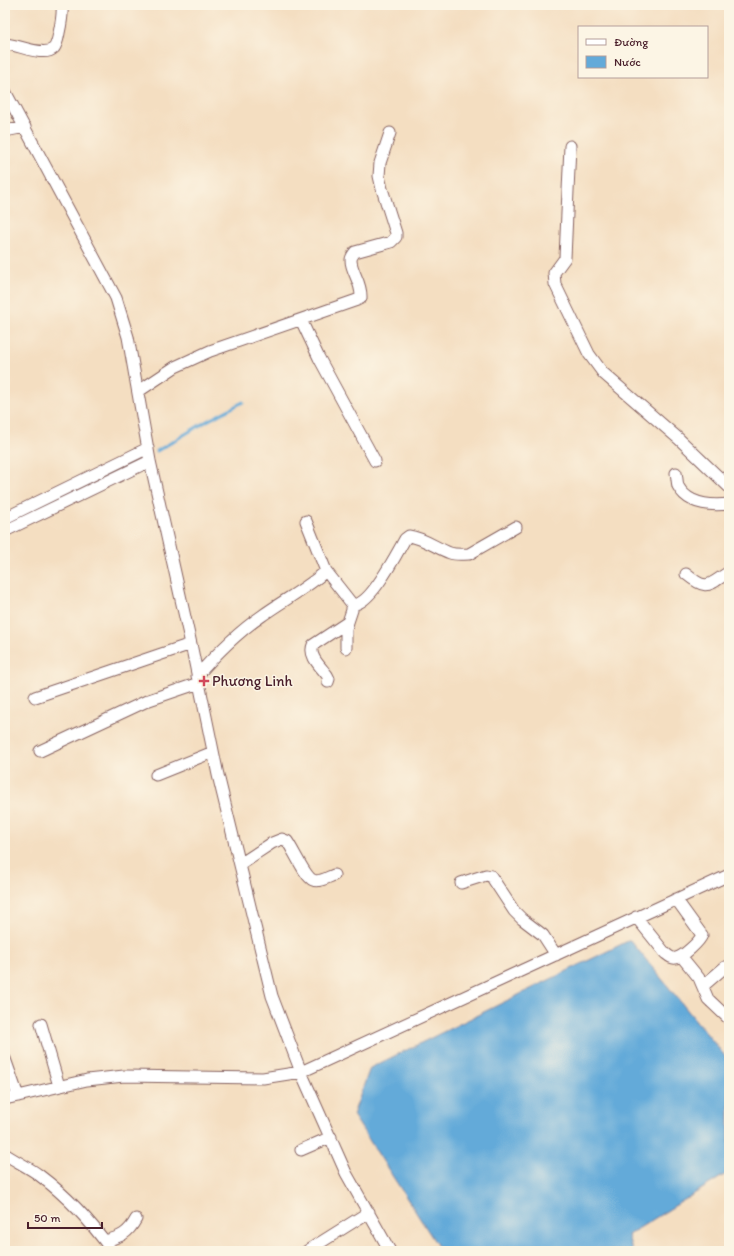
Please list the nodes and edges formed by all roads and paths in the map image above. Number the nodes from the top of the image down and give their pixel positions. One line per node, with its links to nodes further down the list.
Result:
1 (62, 5): 2 (street)
2 (5, 44)
3 (5, 91): 4 (street)
4 (25, 127): 5 (street); 9 (street)
5 (5, 131)
6 (390, 133): 8 (street)
7 (570, 146): 14 (street)
8 (301, 320): 9 (street); 12 (street)
9 (139, 391): 10 (street)
10 (148, 448): 11 (street); 16 (street)
11 (150, 461): 19 (street); 25 (street)
12 (375, 461)
13 (676, 473): 15 (street)
14 (729, 487)
15 (729, 504)
16 (5, 518)
17 (306, 521): 20 (street)
18 (516, 527): 23 (street)
19 (5, 531)
20 (326, 571): 23 (street); 27 (street)
21 (729, 572): 22 (street)
22 (686, 574)
23 (352, 604): 24 (street)
24 (348, 622): 26 (street); 28 (street)
25 (191, 644): 27 (street); 29 (street)
26 (346, 648)
27 (198, 680): 30 (street); 31 (street)
28 (328, 682)
29 (35, 697)
30 (40, 750)
31 (213, 752): 32 (street); 33 (street)
32 (156, 775)
33 (240, 864): 35 (street); 46 (street)
34 (729, 874): 37 (street)
35 (334, 875)
36 (461, 883): 39 (street)
37 (676, 899): 38 (street); 40 (street)
38 (636, 917): 39 (street); 40 (street)
39 (556, 955): 46 (street)
40 (681, 956): 42 (street)
41 (724, 967): 42 (street)
42 (703, 986): 43 (street)
43 (729, 1020)
44 (41, 1024): 47 (street)
45 (5, 1059): 48 (street)
46 (301, 1072): 47 (street); 50 (street)
47 (59, 1086): 48 (street)
48 (18, 1096): 49 (street)
49 (5, 1099)
50 (331, 1137): 51 (street); 53 (street)
51 (301, 1150)
52 (5, 1154): 55 (street)
53 (369, 1212): 57 (street); 58 (street)
54 (136, 1219): 55 (street)
55 (105, 1241): 56 (street)
56 (112, 1251)
57 (307, 1251)
58 (390, 1251)

